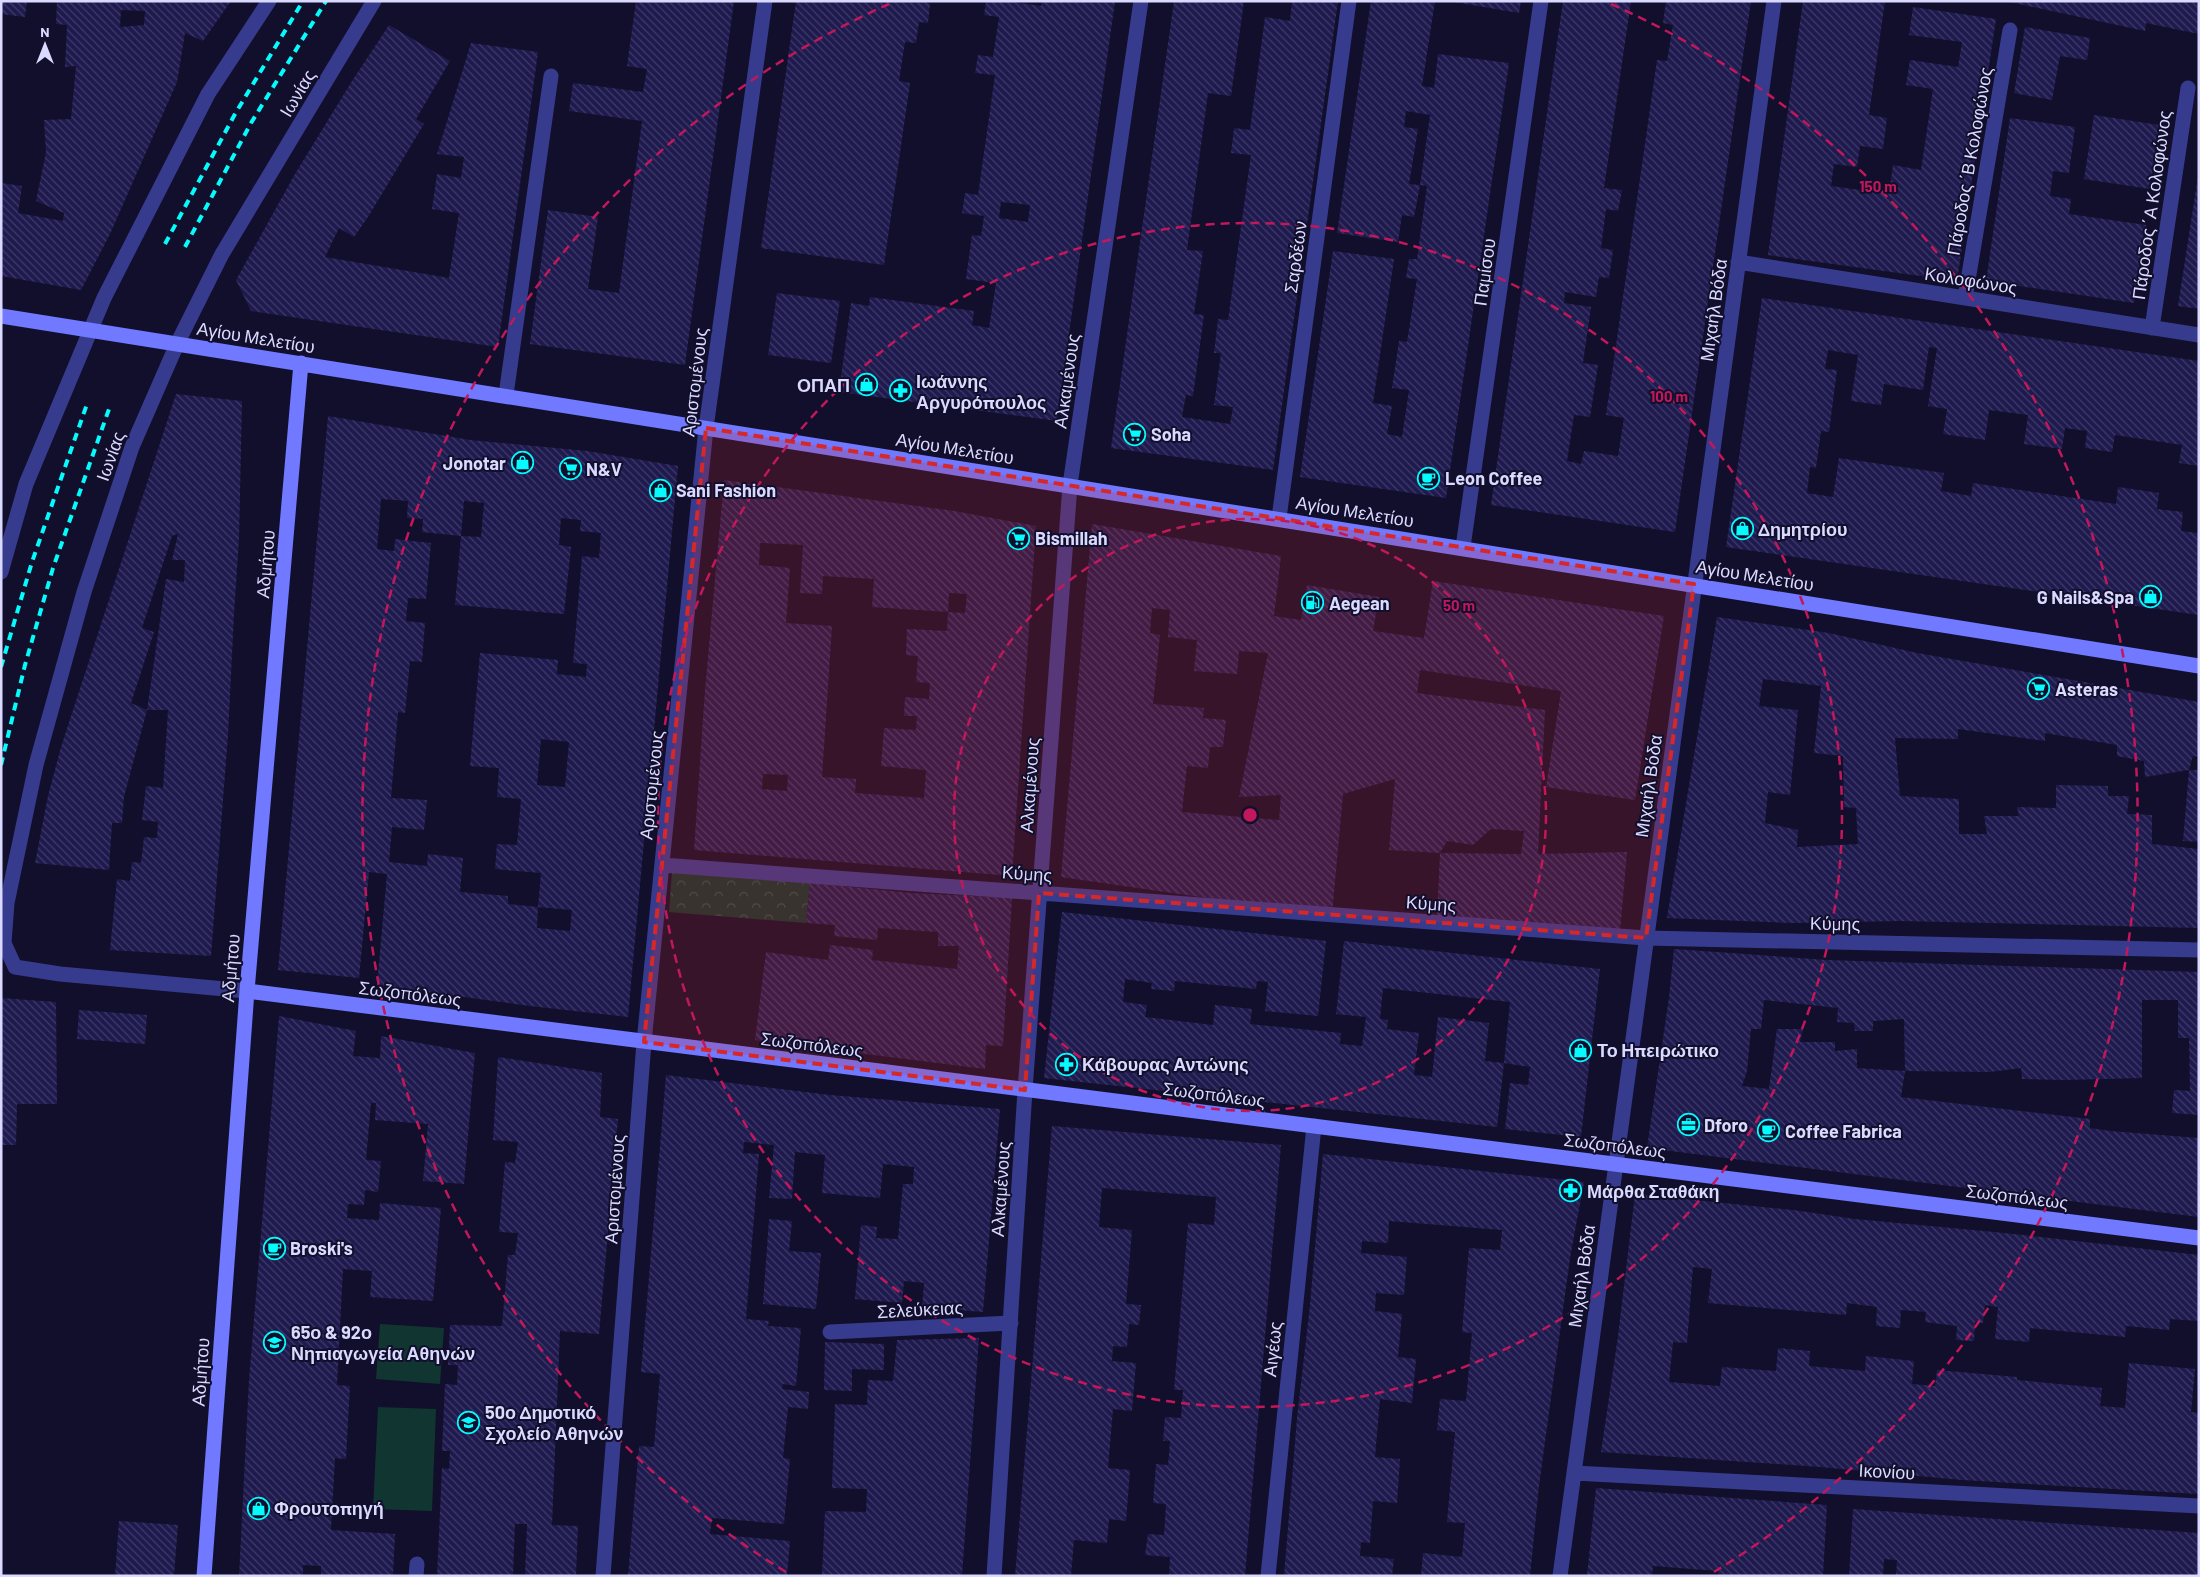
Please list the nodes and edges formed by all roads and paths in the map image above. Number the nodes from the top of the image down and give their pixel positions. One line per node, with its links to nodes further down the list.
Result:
1 (269, 1): 15 (street)
2 (374, 1): 17 (street, Ιωνίας)
3 (765, 1): 20 (street, Αριστομένους)
4 (1142, 1): 21 (street, Αλκαμένους)
5 (1349, 1): 22 (street, Σαρδέων)
6 (1541, 1): 23 (street, Παμίσου)
7 (1774, 1): 11 (street, Μιχαήλ Βόδα)
8 (2010, 30): 12 (street, Πάροδος ΄Β Κολοφώνος)
9 (551, 76): 19 (street)
10 (2188, 88): 14 (street, Πάροδος ΄Α Κολοφώνος)
11 (1738, 262): 12 (street, Κολοφώνος); 25 (street, Μιχαήλ Βόδα)
12 (1965, 298): 14 (street, Κολοφώνος)
13 (1, 316): 15 (street, Αγίου Μελετίου)
14 (2152, 328): 16 (street, Κολοφώνος)
15 (89, 330): 17 (street, Αγίου Μελετίου); 24 (street)
16 (2199, 335)
17 (177, 344): 18 (street, Αγίου Μελετίου); 31 (street, Ιωνίας)
18 (301, 363): 19 (street, Αγίου Μελετίου); 32 (street, Αδμήτου)
19 (506, 396): 20 (street, Αγίου Μελετίου)
20 (706, 428): 21 (street, Αγίου Μελετίου); 27 (street, Αριστομένους)
21 (1070, 485): 22 (street, Αγίου Μελετίου); 28 (street, Αλκαμένους)
22 (1279, 518): 23 (street, Αγίου Μελετίου)
23 (1463, 547): 25 (street, Αγίου Μελετίου)
24 (1, 572)
25 (1694, 584): 26 (street, Αγίου Μελετίου); 29 (street, Μιχαήλ Βόδα)
26 (2199, 666)
27 (662, 865): 28 (street, Κύμης); 33 (street, Αριστομένους)
28 (1039, 892): 29 (street, Κύμης); 34 (street, Αλκαμένους)
29 (1646, 938): 30 (street, Κύμης); 36 (street, Μιχαήλ Βόδα)
30 (2199, 950)
31 (15, 967): 32 (street, Σωζοπόλεως)
32 (246, 991): 33 (street, Σωζοπόλεως); 42 (street, Αδμήτου)
33 (644, 1042): 34 (street, Σωζοπόλεως); 43 (street, Αριστομένους)
34 (1025, 1090): 35 (street, Σωζοπόλεως); 38 (street, Αλκαμένους)
35 (1314, 1126): 36 (street, Σωζοπόλεως); 45 (street, Αιγέως)
36 (1615, 1164): 37 (street, Σωζοπόλεως); 40 (street, Μιχαήλ Βόδα)
37 (2199, 1238)
38 (1011, 1323): 39 (street, Σελεύκειας); 44 (street, Αλκαμένους)
39 (830, 1332)
40 (1574, 1473): 41 (street, Ικονίου); 46 (street, Μιχαήλ Βόδα)
41 (2199, 1506)
42 (204, 1576)
43 (603, 1576)
44 (994, 1576)
45 (1268, 1576)
46 (1560, 1576)

